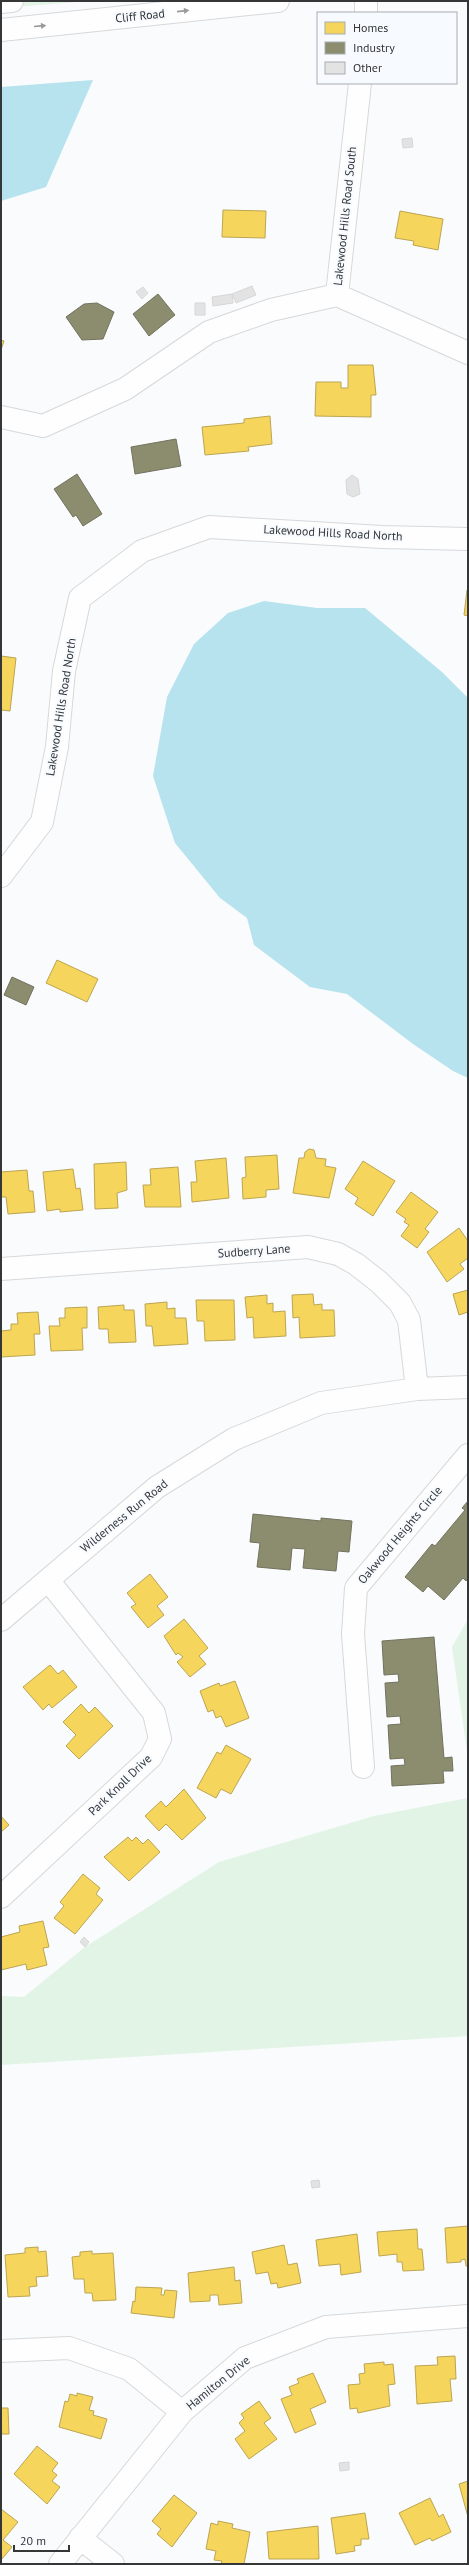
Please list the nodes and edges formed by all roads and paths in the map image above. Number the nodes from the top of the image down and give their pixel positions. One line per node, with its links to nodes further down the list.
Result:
1 (12, 1): 4 (street)
2 (278, 1): 6 (street, Cliff Road, one-way to 2)
3 (366, 1): 5 (street)
4 (1, 2)
5 (366, 12)
6 (1, 30)
7 (360, 84): 8 (street, Lakewood Hills Road South)
8 (337, 295): 9 (street); 10 (street, Lakewood Hills Road South)
9 (468, 353)
10 (1, 417)
11 (468, 539): 12 (street, Lakewood Hills Road North)
12 (2, 875)
13 (1, 1269): 15 (street, Sudberry Lane)
14 (468, 1387): 15 (street, Wilderness Run Road)
15 (417, 1389): 17 (street, Wilderness Run Road)
16 (468, 1455): 19 (street, Oakwood Heights Circle)
17 (48, 1580): 18 (street, Wilderness Run Road); 20 (street, Park Knoll Drive)
18 (1, 1620)
19 (363, 1767)
20 (1, 1897)
21 (468, 2316): 23 (street, Hamilton Drive)
22 (1, 2351): 23 (street)
23 (182, 2412): 24 (street, Hamilton Drive)
24 (80, 2538): 25 (street, Hamilton Drive); 26 (street)
25 (60, 2564)
26 (113, 2564)

